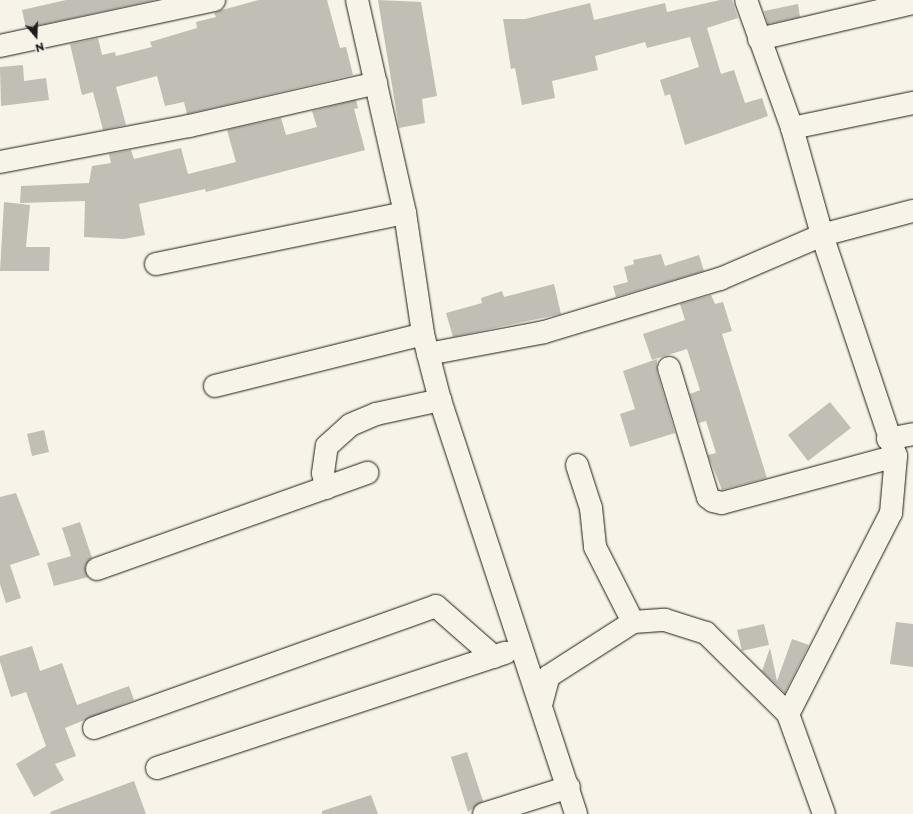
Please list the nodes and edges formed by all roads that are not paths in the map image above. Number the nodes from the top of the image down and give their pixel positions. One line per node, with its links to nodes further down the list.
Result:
1 (214, 0): 6 (street)
2 (357, 0): 7 (street)
3 (746, 0): 5 (street)
4 (913, 3): 5 (street)
5 (759, 39): 9 (street)
6 (0, 46)
7 (376, 83): 10 (street); 12 (street)
8 (913, 103): 9 (street)
9 (792, 128): 13 (street)
10 (0, 162)
11 (913, 211): 13 (street)
12 (405, 213): 14 (street); 15 (street)
13 (822, 235): 15 (street); 20 (street)
14 (156, 264)
15 (426, 344): 17 (street); 18 (street)
16 (669, 368): 20 (street)
17 (214, 386)
18 (440, 400): 23 (street); 26 (street)
19 (913, 434): 20 (street)
20 (892, 448): 29 (street)
21 (577, 466): 25 (street)
22 (367, 473): 23 (street)
23 (326, 488): 24 (street)
24 (97, 569)
25 (633, 622): 28 (street); 29 (street)
26 (522, 648): 27 (street); 28 (street)
27 (494, 657): 30 (street); 31 (street)
28 (541, 705): 32 (street)
29 (788, 714): 35 (street)
30 (94, 728)
31 (157, 768)
32 (569, 787): 33 (street); 34 (street)
33 (484, 814)
34 (576, 814)
35 (824, 814)

